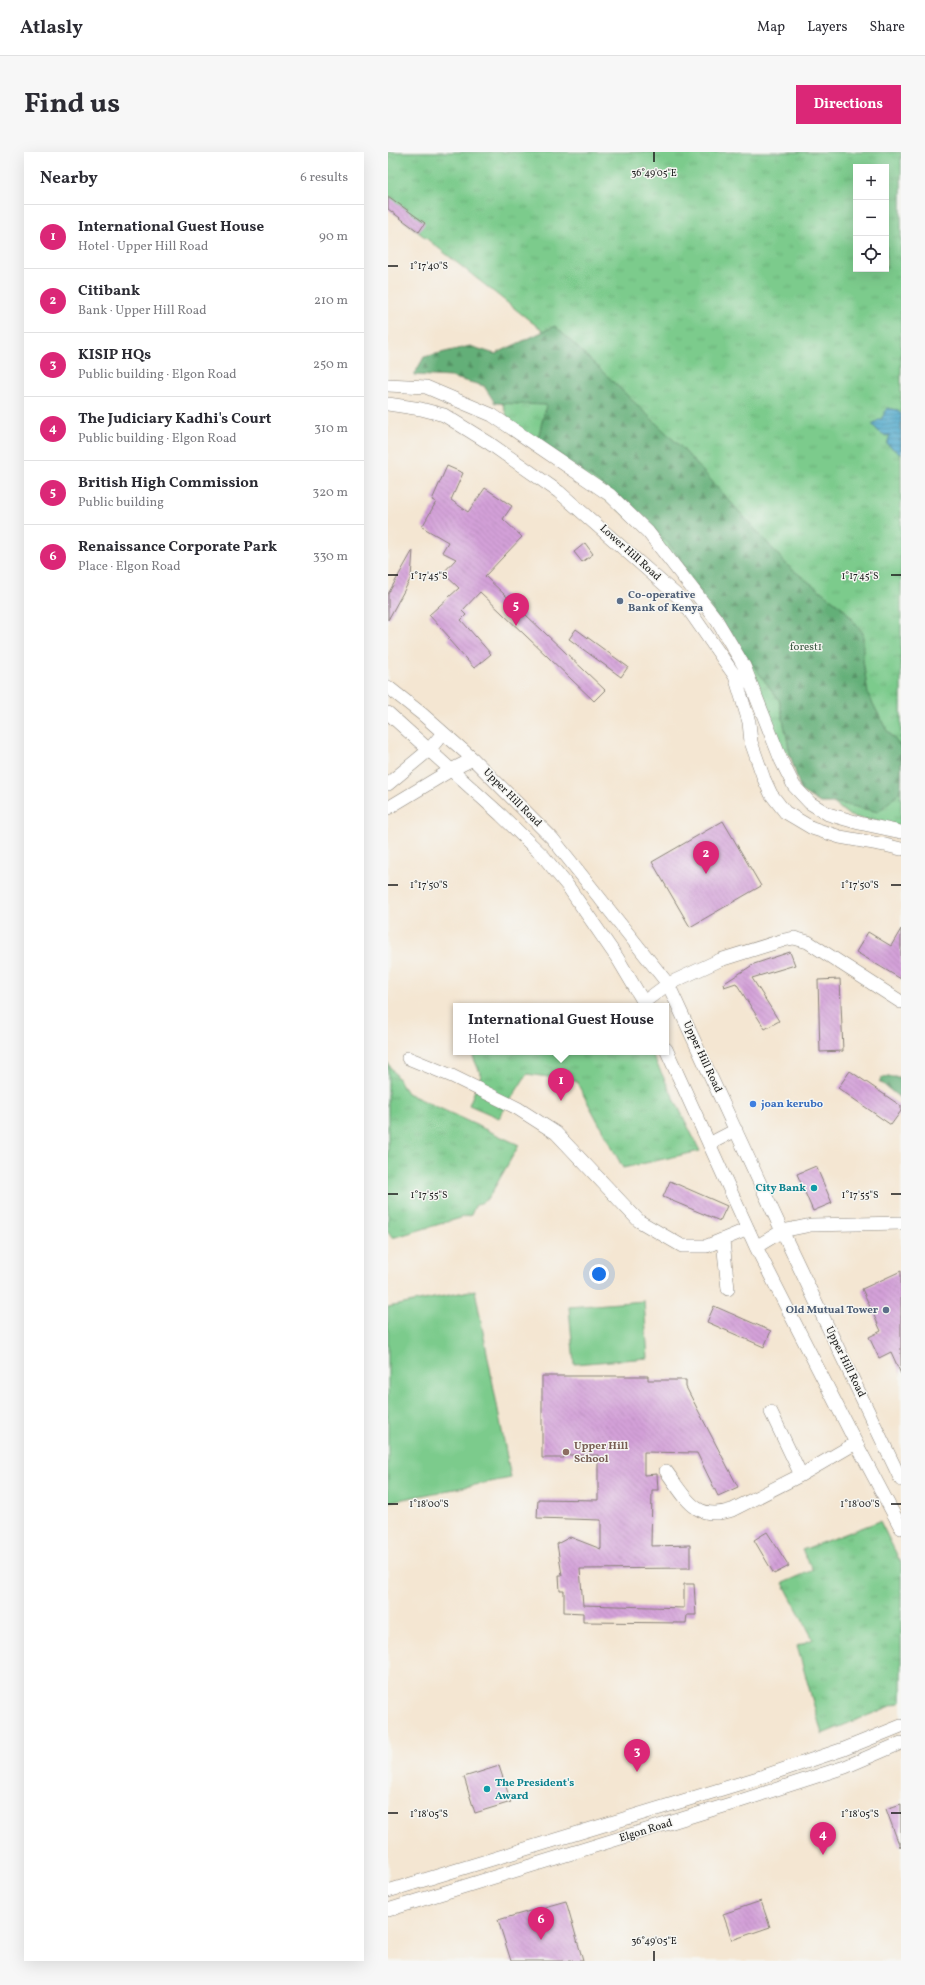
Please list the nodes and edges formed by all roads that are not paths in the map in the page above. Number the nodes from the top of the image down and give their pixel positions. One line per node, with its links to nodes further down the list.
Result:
1 (388, 385): 11 (street, Lower Hill Road)
2 (388, 404): 12 (street, Lower Hill Road)
3 (388, 687): 5 (street, Upper Hill Road)
4 (388, 713): 6 (street, Upper Hill Road)
5 (443, 733): 6 (street); 7 (street, Upper Hill Road)
6 (428, 750): 8 (street, Upper Hill Road); 9 (street)
7 (473, 759): 8 (street); 13 (street, Upper Hill Road)
8 (451, 770): 10 (street); 15 (street, Upper Hill Road)
9 (388, 784)
10 (388, 808)
11 (901, 832)
12 (901, 850)
13 (668, 984): 14 (street); 16 (street); 19 (street, Upper Hill Road)
14 (901, 1002)
15 (644, 1003)
16 (646, 1003)
17 (669, 1055): 20 (street)
18 (408, 1058): 24 (street)
19 (736, 1130): 20 (street); 23 (street, Upper Hill Road)
20 (709, 1144): 22 (street)
21 (901, 1223): 23 (street)
22 (748, 1229): 24 (street); 25 (street)
23 (782, 1231): 25 (street); 31 (street, Upper Hill Road)
24 (722, 1241): 26 (street)
25 (756, 1247): 28 (street)
26 (728, 1289)
27 (771, 1412): 30 (street)
28 (856, 1443): 30 (street); 32 (street)
29 (666, 1471): 30 (street)
30 (801, 1475)
31 (901, 1480)
32 (901, 1528)
33 (901, 1726): 35 (street, Elgon Road)
34 (901, 1744): 36 (street, Elgon Road)
35 (388, 1892)
36 (388, 1910)

